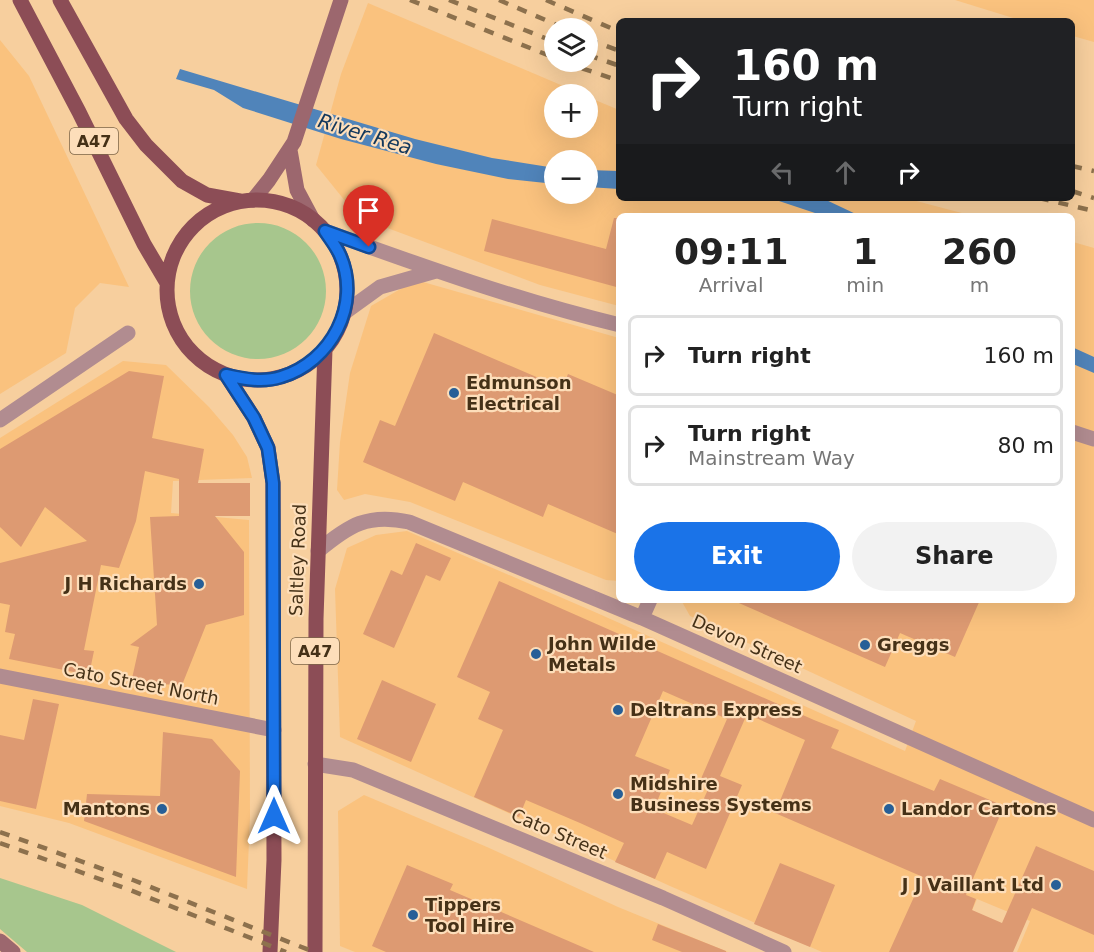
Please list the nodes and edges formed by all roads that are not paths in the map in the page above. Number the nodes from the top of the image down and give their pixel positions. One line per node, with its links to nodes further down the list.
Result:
1 (20, 0): 9 (main road, A47)
2 (60, 0): 5 (main road, A47)
3 (341, 0): 4 (main road)
4 (292, 146): 5 (main road); 6 (main road)
5 (247, 201): 6 (main road); 9 (main road)
6 (313, 220): 7 (main road)
7 (325, 231): 8 (street); 10 (main road)
8 (436, 271): 10 (street); 11 (street)
9 (167, 283): 14 (main road)
10 (344, 313): 13 (main road)
11 (616, 325)
12 (128, 333): 15 (street)
13 (326, 349): 14 (main road); 18 (main road, Saltley Road / A47)
14 (226, 375): 22 (main road, Saltley Road / A47)
15 (0, 420)
16 (1075, 433): 17 (street)
17 (1094, 439)
18 (318, 551): 20 (street, Devon Street); 23 (main road, Saltley Road / A47)
19 (649, 603): 20 (street)
20 (642, 618): 24 (street, Devon Street)
21 (0, 676): 22 (street, Cato Street North)
22 (274, 730): 27 (main road, Saltley Road / A47)
23 (315, 764): 28 (main road, Saltley Road / A47); 29 (street, Cato Street)
24 (1094, 820)
25 (0, 941): 26 (main road)
26 (13, 952)
27 (270, 952)
28 (315, 952)
29 (784, 952)

